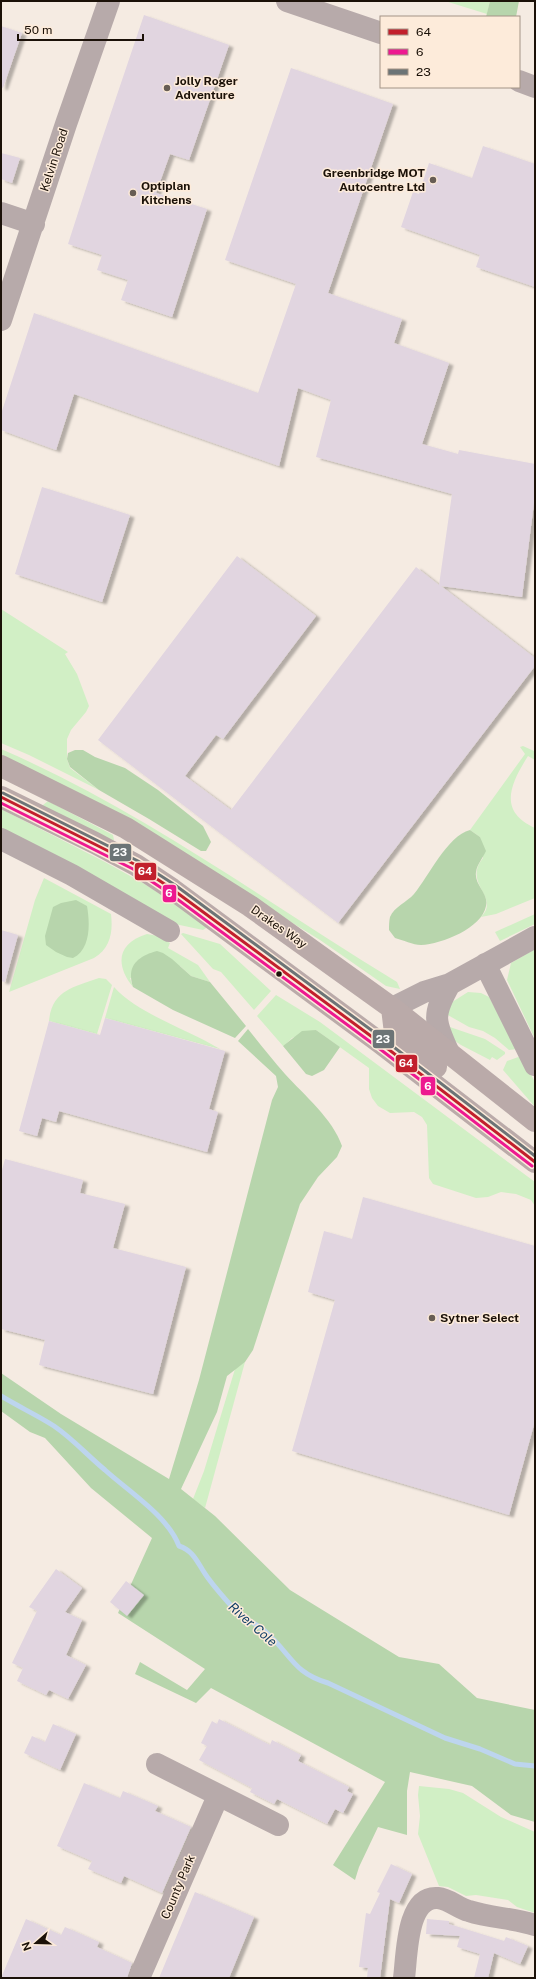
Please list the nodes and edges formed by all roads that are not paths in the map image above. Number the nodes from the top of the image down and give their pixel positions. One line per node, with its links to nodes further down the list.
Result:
1 (109, 1): 7 (street, Kelvin Road)
2 (287, 1): 3 (street)
3 (380, 33)
4 (520, 81): 5 (street)
5 (535, 87)
6 (1, 213): 7 (street)
7 (34, 224): 8 (street, Kelvin Road)
8 (1, 320)
9 (1, 766): 16 (main road, Drakes Way)
10 (1, 797): 20 (main road)
11 (1, 840): 12 (street)
12 (169, 931)
13 (535, 937): 14 (street)
14 (485, 964): 15 (street); 18 (street)
15 (450, 984): 16 (street); 17 (street)
16 (392, 1008): 17 (main road, Drakes Way); 20 (main road)
17 (449, 1053): 19 (main road, Drakes Way)
18 (535, 1065)
19 (535, 1121)
20 (496, 1131): 21 (main road)
21 (535, 1162)
22 (157, 1764): 23 (street)
23 (218, 1796): 24 (street); 26 (street, County Park)
24 (278, 1825)
25 (535, 1925): 27 (street)
26 (139, 1978)
27 (404, 1978)

